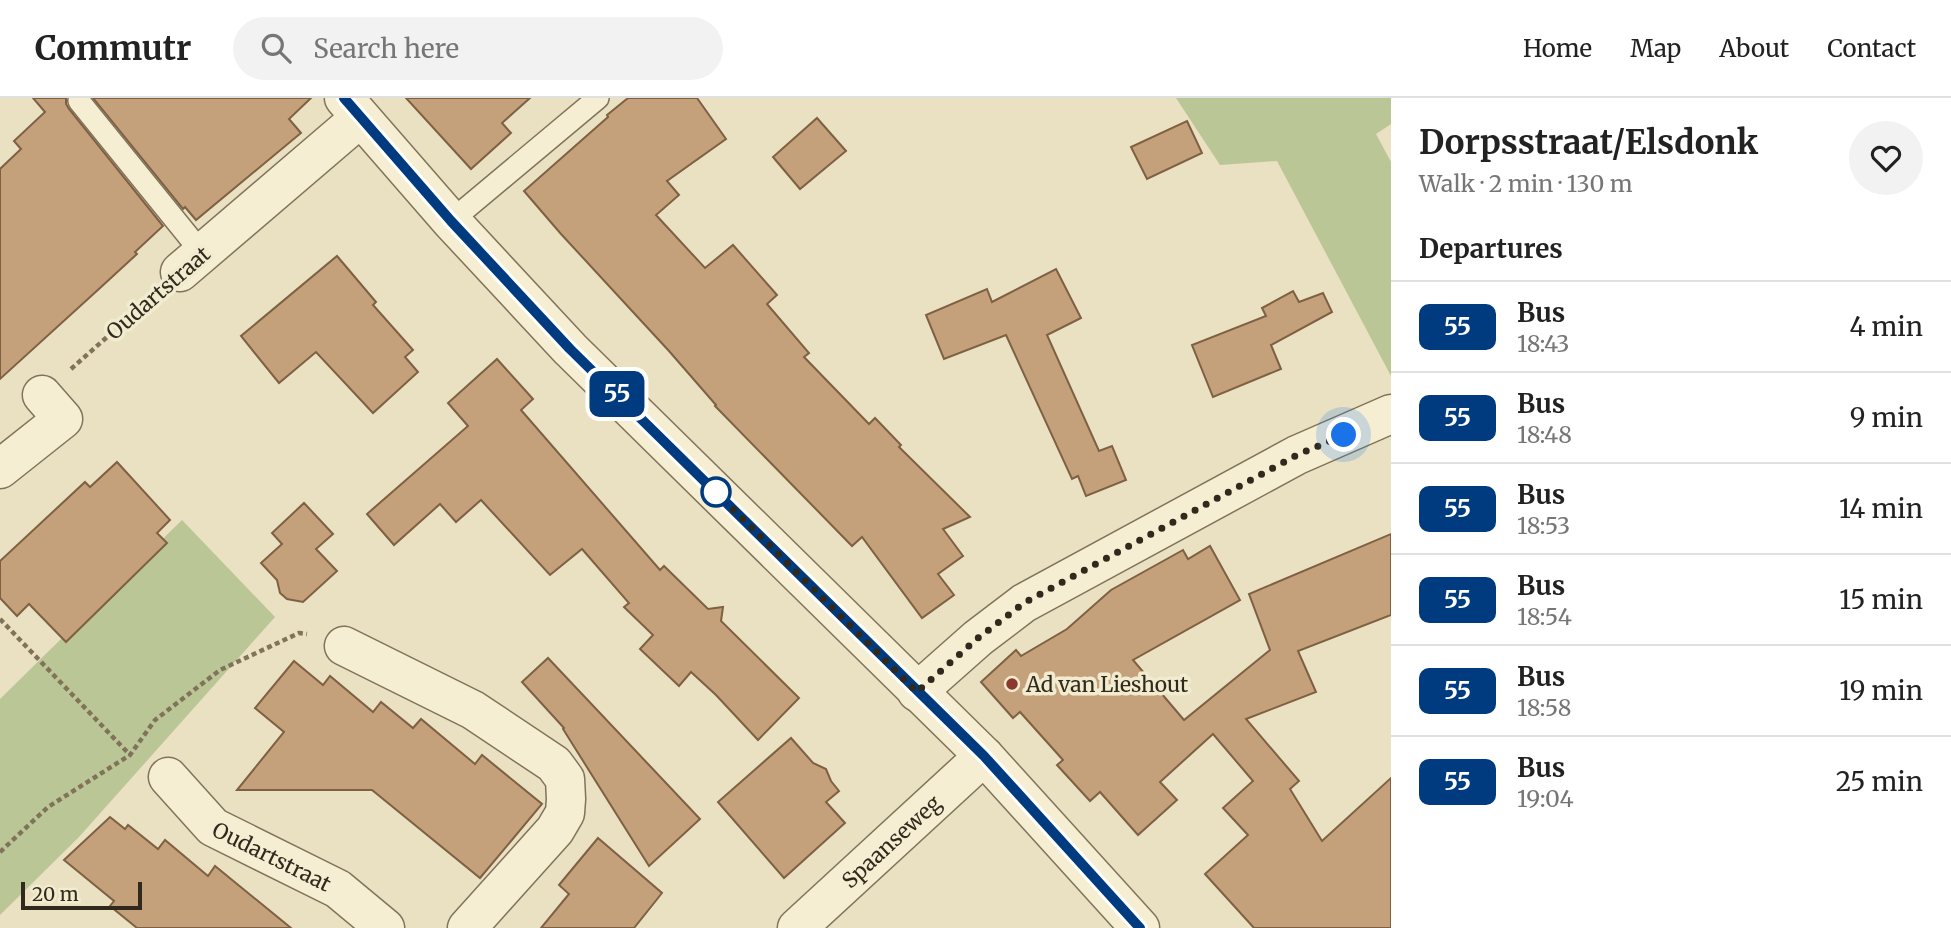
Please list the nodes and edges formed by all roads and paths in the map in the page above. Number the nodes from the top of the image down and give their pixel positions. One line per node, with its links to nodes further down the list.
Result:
1 (598, 98): 4 (lane)
2 (79, 101): 5 (lane)
3 (352, 108): 4 (street); 5 (street, Oudartstraat)
4 (451, 221): 11 (street)
5 (191, 262): 6 (path, Oudartstraat)
6 (42, 395): 8 (street)
7 (1391, 414): 11 (street)
8 (0, 469)
9 (0, 619): 12 (path)
10 (344, 646): 12 (path); 17 (street)
11 (917, 692): 13 (street)
12 (130, 754): 14 (path); 15 (path)
13 (984, 756): 18 (street, Spaanseweg); 19 (street)
14 (167, 777): 16 (street, Oudartstraat)
15 (0, 852)
16 (386, 928)
17 (467, 928)
18 (797, 928)
19 (1140, 928)

